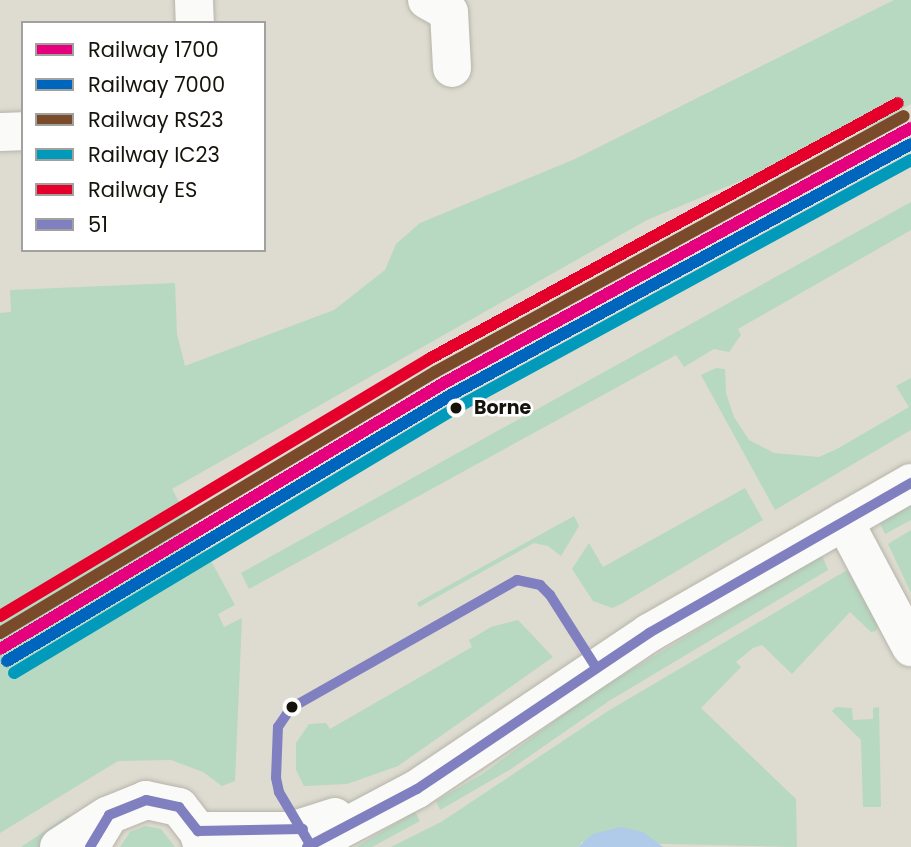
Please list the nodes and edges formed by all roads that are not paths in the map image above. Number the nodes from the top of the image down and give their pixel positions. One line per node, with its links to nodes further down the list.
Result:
1 (194, 0): 3 (street)
2 (427, 0): 4 (street)
3 (195, 21)
4 (452, 68)
5 (21, 131): 6 (street)
6 (0, 132)
7 (911, 482): 8 (street)
8 (844, 521): 9 (street); 10 (street)
9 (911, 647)
10 (417, 789): 12 (street); 14 (street)
11 (99, 831): 12 (street); 13 (street)
12 (200, 839)
13 (59, 847)
14 (307, 847)

